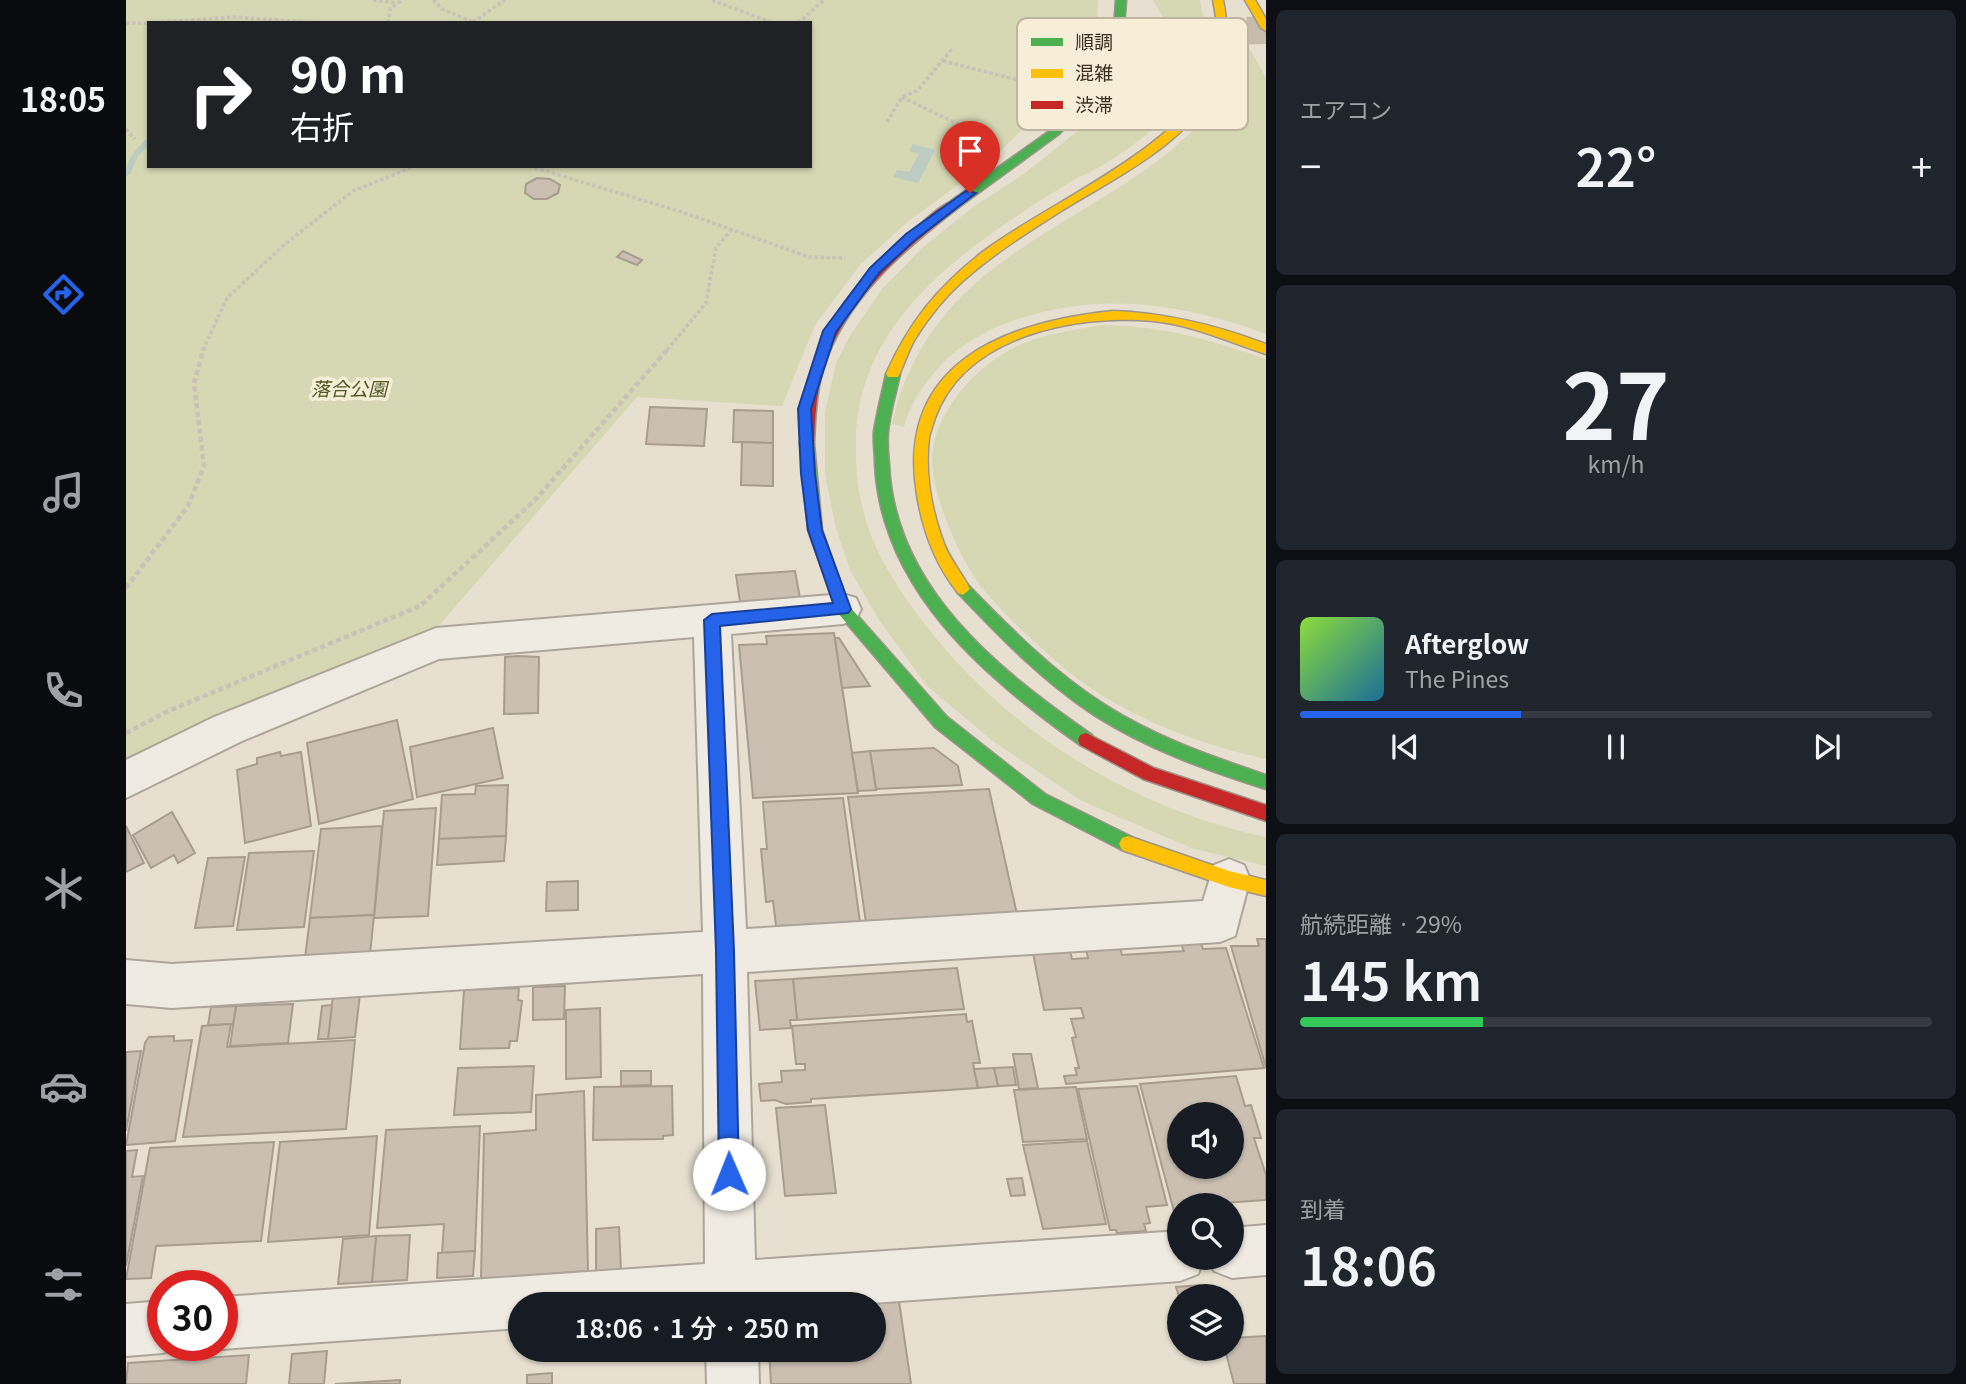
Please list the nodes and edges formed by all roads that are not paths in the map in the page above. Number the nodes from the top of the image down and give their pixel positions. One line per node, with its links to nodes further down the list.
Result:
1 (1121, 0): 4 (main road)
2 (1218, 0): 5 (main road)
3 (1250, 0): 6 (main road)
4 (1120, 18)
5 (1223, 18)
6 (1266, 28)
7 (1054, 130): 10 (main road)
8 (1172, 130): 14 (main road)
9 (1266, 349): 13 (main road)
10 (843, 609): 11 (street); 15 (main road)
11 (712, 620): 12 (street); 16 (street)
12 (126, 780)
13 (1266, 782)
14 (1266, 813)
15 (1247, 883): 16 (street)
16 (725, 951): 17 (street); 21 (street)
17 (126, 982)
18 (1266, 1250): 19 (street)
19 (1244, 1252)
20 (1167, 1257): 22 (street)
21 (731, 1292)
22 (766, 1292)
23 (508, 1307): 24 (street)
24 (238, 1322)
25 (147, 1328): 26 (street)
26 (126, 1330)
27 (732, 1362): 28 (street)
28 (733, 1384)

